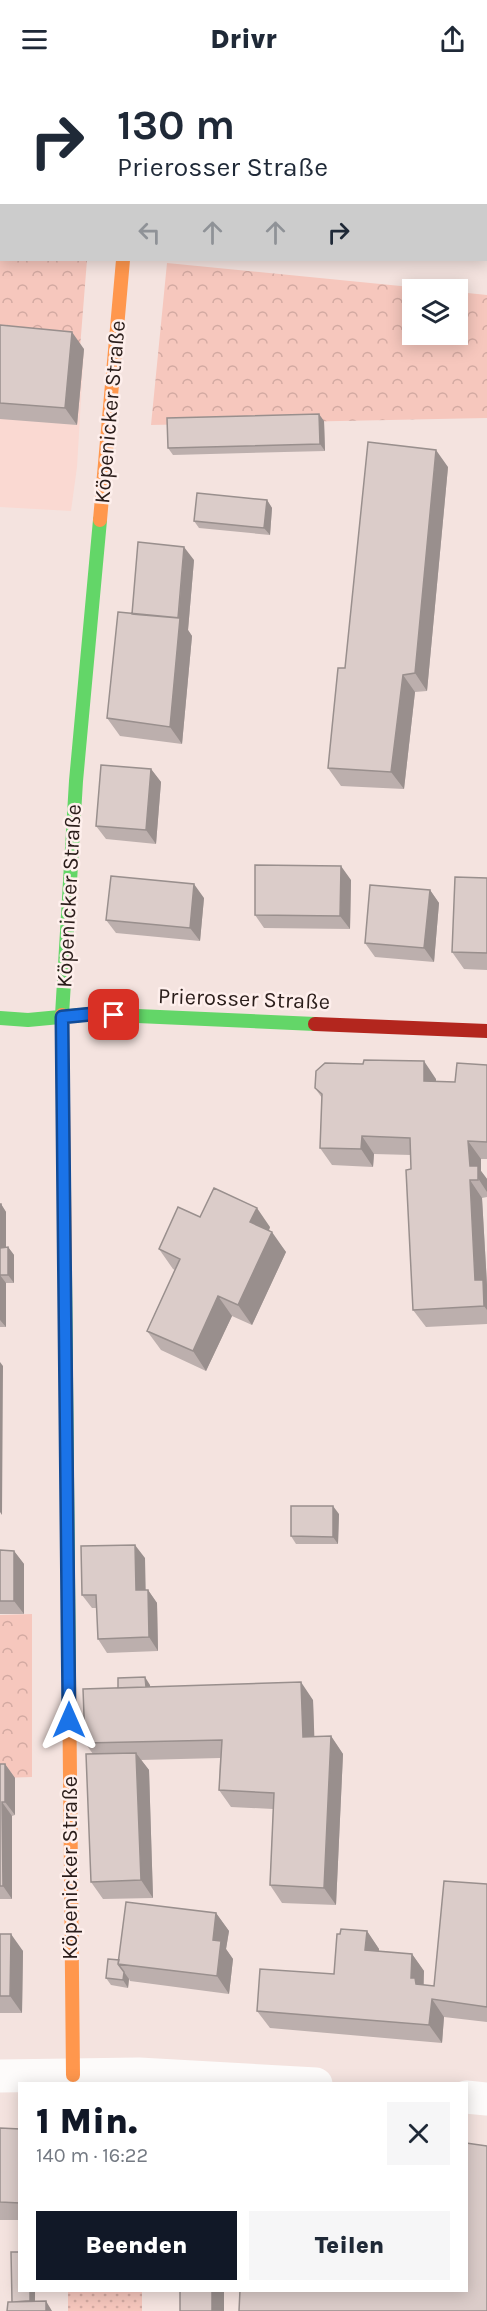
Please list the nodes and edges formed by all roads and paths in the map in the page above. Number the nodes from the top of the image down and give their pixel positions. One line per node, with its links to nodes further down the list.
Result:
1 (123, 261): 2 (street, Köpenicker Straße)
2 (62, 1017): 3 (street, Prierosser Straße); 4 (street, Prierosser Straße); 5 (street, Köpenicker Straße)
3 (0, 1018)
4 (487, 1031)
5 (73, 2075): 6 (street); 7 (street)
6 (0, 2076)
7 (281, 2082)
8 (468, 2097): 9 (street)
9 (487, 2099)

